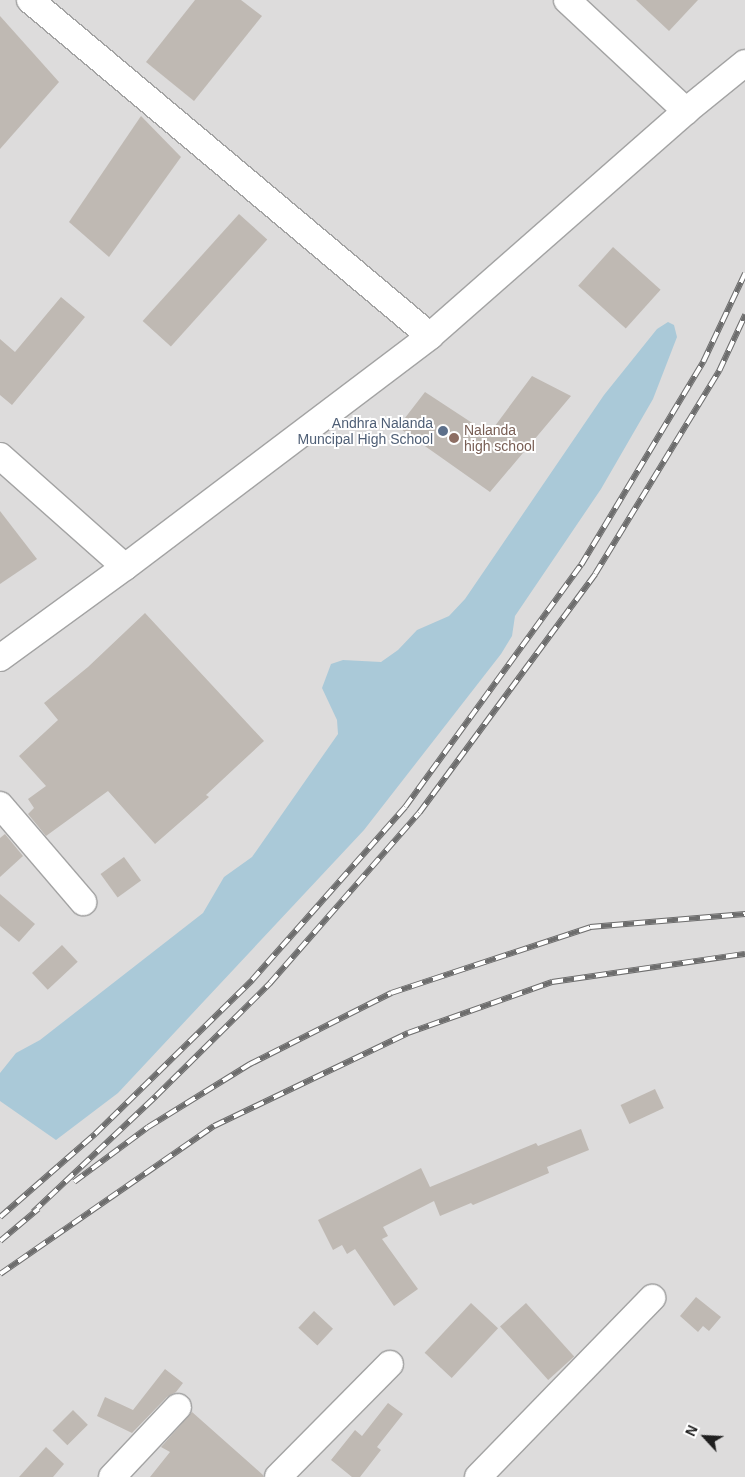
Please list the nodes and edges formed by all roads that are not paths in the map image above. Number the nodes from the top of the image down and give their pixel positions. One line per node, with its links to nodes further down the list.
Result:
1 (30, 0): 5 (street)
2 (567, 0): 4 (street)
3 (745, 63): 4 (street)
4 (686, 111): 5 (street)
5 (430, 336): 7 (street)
6 (0, 456): 7 (street)
7 (126, 567): 8 (street)
8 (0, 658)
9 (0, 805): 10 (street)
10 (83, 902)
11 (652, 1298): 16 (street)
12 (390, 1364): 15 (street)
13 (178, 1407): 14 (street)
14 (112, 1477)
15 (278, 1477)
16 (478, 1477)

